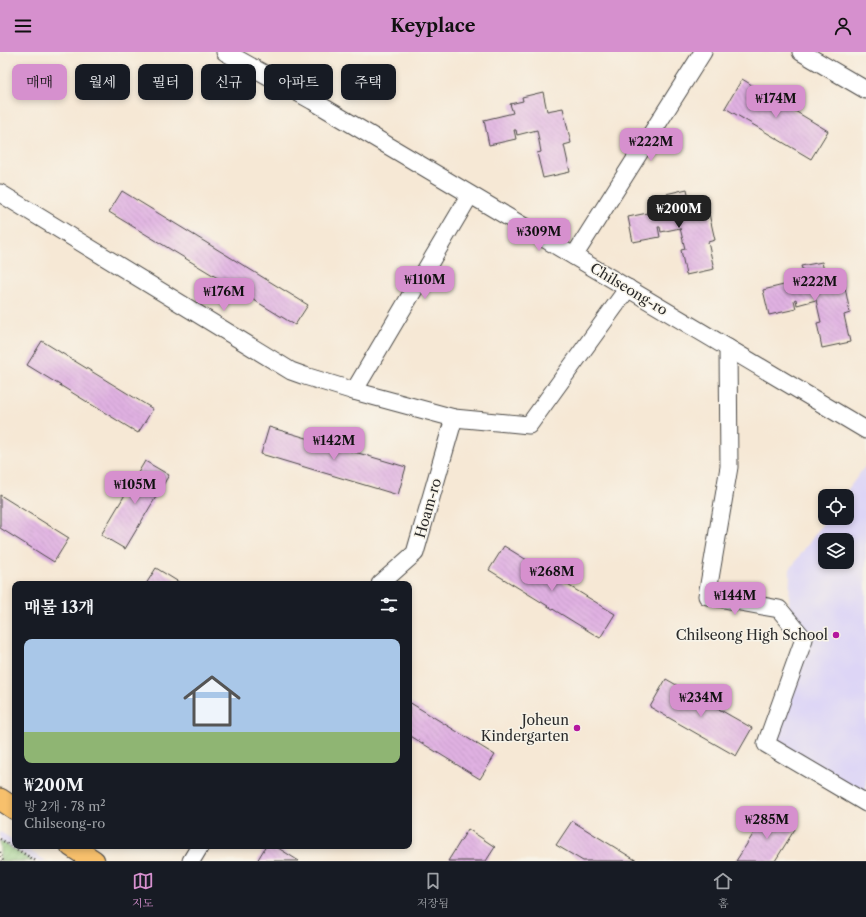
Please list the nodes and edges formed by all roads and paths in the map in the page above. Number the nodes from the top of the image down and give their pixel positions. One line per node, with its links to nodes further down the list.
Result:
1 (224, 52): 6 (street, Chilseong-ro)
2 (703, 52): 7 (street)
3 (801, 52): 4 (street)
4 (866, 90)
5 (0, 193): 10 (street)
6 (470, 195): 7 (street, Chilseong-ro); 10 (street)
7 (574, 256): 8 (street, Chilseong-ro)
8 (628, 288): 9 (street, Chilseong-ro); 11 (street)
9 (728, 348): 12 (street, Chilseong-ro); 15 (street)
10 (354, 392): 11 (street)
11 (454, 418): 13 (street, Hoam-ro)
12 (866, 430)
13 (383, 581)
14 (0, 799): 16 (main road)
15 (866, 804)
16 (12, 807)
17 (0, 838): 18 (path)
18 (12, 846)
19 (17, 849): 24 (path)
20 (76, 849): 25 (main road)
21 (198, 849): 26 (street)
22 (0, 852): 23 (path)
23 (3, 861)
24 (36, 861)
25 (94, 861)
26 (191, 861)

